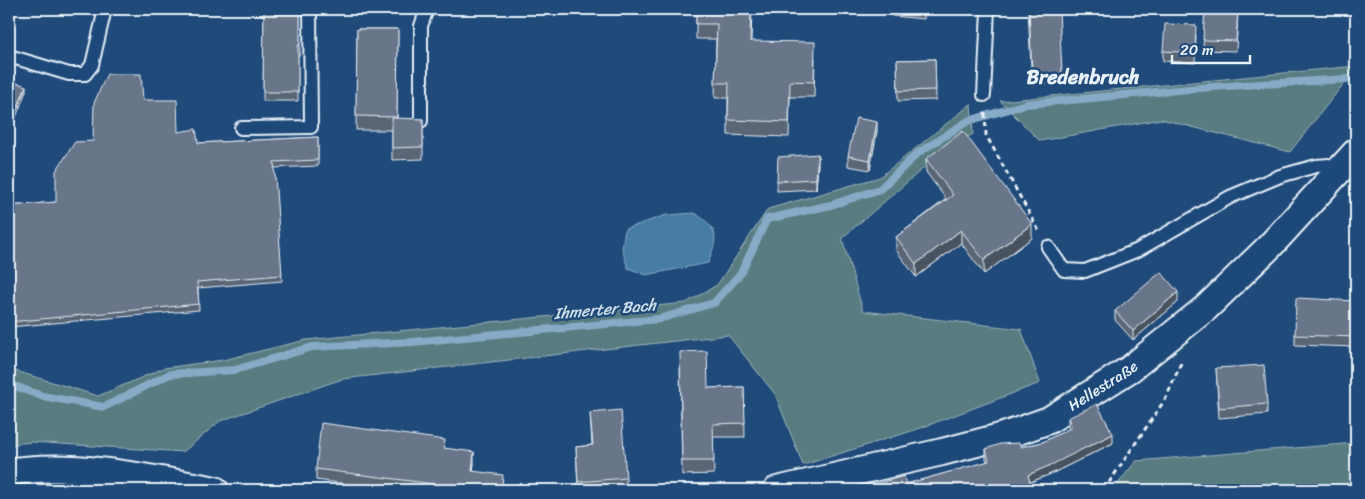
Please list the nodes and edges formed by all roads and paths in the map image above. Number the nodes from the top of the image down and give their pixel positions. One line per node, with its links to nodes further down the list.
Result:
1 (105, 9): 5 (lane)
2 (310, 9): 8 (lane)
3 (427, 9): 7 (lane)
4 (988, 9): 6 (lane)
5 (9, 56)
6 (984, 95)
7 (421, 121)
8 (241, 128)
9 (986, 135): 11 (path)
10 (1349, 160): 11 (lane); 15 (street, Hellestraße)
11 (1048, 246)
12 (1182, 361): 16 (path)
13 (9, 472): 14 (street)
14 (215, 490)
15 (777, 490)
16 (1104, 490)

